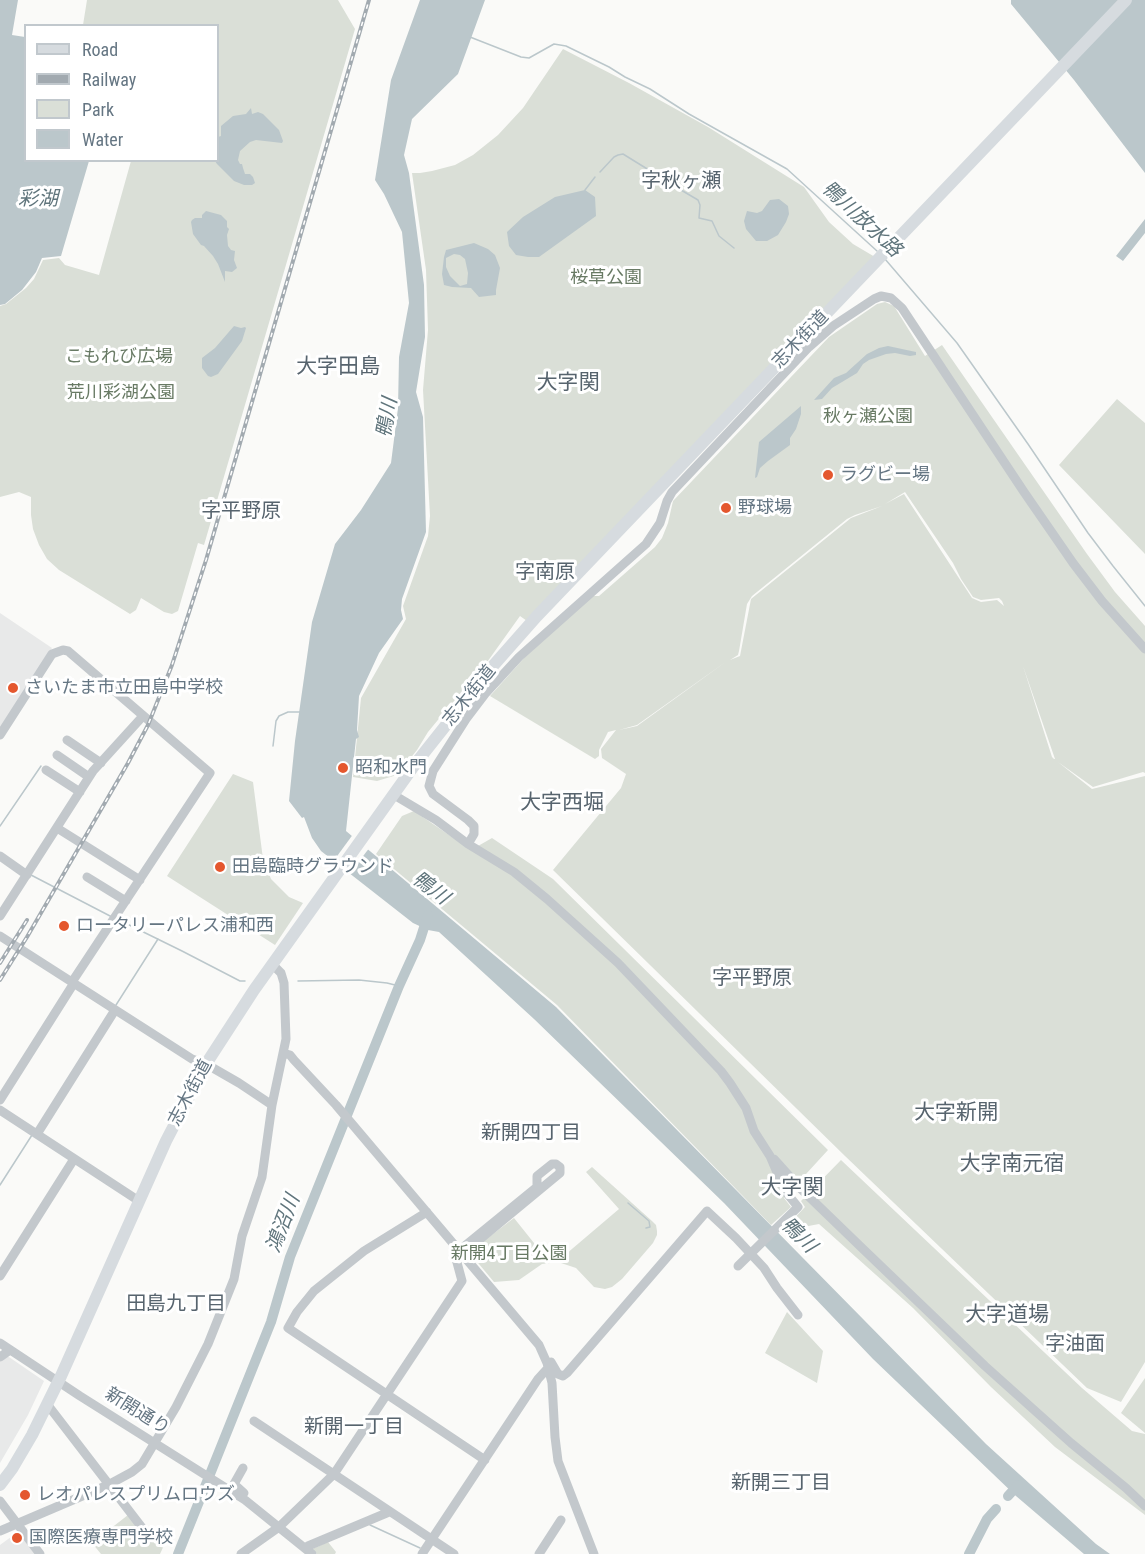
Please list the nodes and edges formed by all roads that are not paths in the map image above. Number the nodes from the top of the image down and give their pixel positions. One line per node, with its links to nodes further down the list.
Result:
1 (1126, 0): 11 (main road, 志木街道)
2 (1145, 649): 13 (street)
3 (143, 716): 4 (street); 7 (street); 17 (street)
4 (0, 735)
5 (67, 740): 7 (street)
6 (57, 755): 9 (street)
7 (101, 763): 9 (street)
8 (46, 770): 10 (street)
9 (89, 777): 10 (street)
10 (80, 792): 12 (street)
11 (394, 795): 13 (street); 21 (main road, 志木街道)
12 (57, 828): 15 (street); 17 (street)
13 (468, 844): 30 (street)
14 (0, 856): 15 (street)
15 (27, 875): 19 (street)
16 (87, 877): 18 (street)
17 (140, 880): 18 (street)
18 (126, 901): 22 (street)
19 (0, 916)
20 (0, 936): 22 (street)
21 (273, 965): 24 (street); 25 (main road, 志木街道)
22 (73, 983): 23 (street); 26 (street)
23 (114, 1009): 25 (street); 29 (street)
24 (283, 1053): 27 (street); 33 (street)
25 (206, 1064): 27 (street); 32 (main road, 志木街道)
26 (0, 1100)
27 (272, 1105): 47 (street)
28 (0, 1110): 29 (street)
29 (35, 1132): 31 (street)
30 (771, 1156): 35 (street); 55 (street)
31 (75, 1158): 32 (street); 37 (street)
32 (139, 1201): 43 (main road, 志木街道)
33 (427, 1212): 34 (street); 44 (street)
34 (461, 1252): 34 (street); 42 (street); 44 (street)
35 (751, 1254): 36 (street); 38 (street); 42 (street)
36 (740, 1265)
37 (0, 1276)
38 (798, 1315)
39 (0, 1343): 40 (street, 新開通り)
40 (10, 1350): 41 (street); 43 (street, 新開通り)
41 (0, 1357)
42 (548, 1365): 48 (street); 69 (street)
43 (58, 1382): 45 (main road, 志木街道); 47 (street, 新開通り)
44 (387, 1394): 48 (street); 50 (street)
45 (47, 1404): 51 (main road, 志木街道); 52 (street)
46 (254, 1421): 50 (street)
47 (154, 1442): 52 (street); 54 (street, 新開通り)
48 (485, 1460): 62 (street)
49 (243, 1468): 54 (street)
50 (334, 1474): 56 (street); 59 (street)
51 (0, 1485)
52 (108, 1485): 58 (street); 61 (street)
53 (0, 1501): 58 (street)
54 (250, 1504): 59 (street)
55 (1145, 1506)
56 (389, 1512): 62 (street); 63 (street)
57 (561, 1520): 68 (street)
58 (17, 1523): 60 (street); 64 (street)
59 (279, 1527): 63 (street); 65 (street)
60 (0, 1531)
61 (150, 1538)
62 (431, 1539): 66 (street); 67 (street)
63 (309, 1551)
64 (40, 1554)
65 (242, 1554)
66 (422, 1554)
67 (454, 1554)
68 (539, 1554)
69 (594, 1554)

